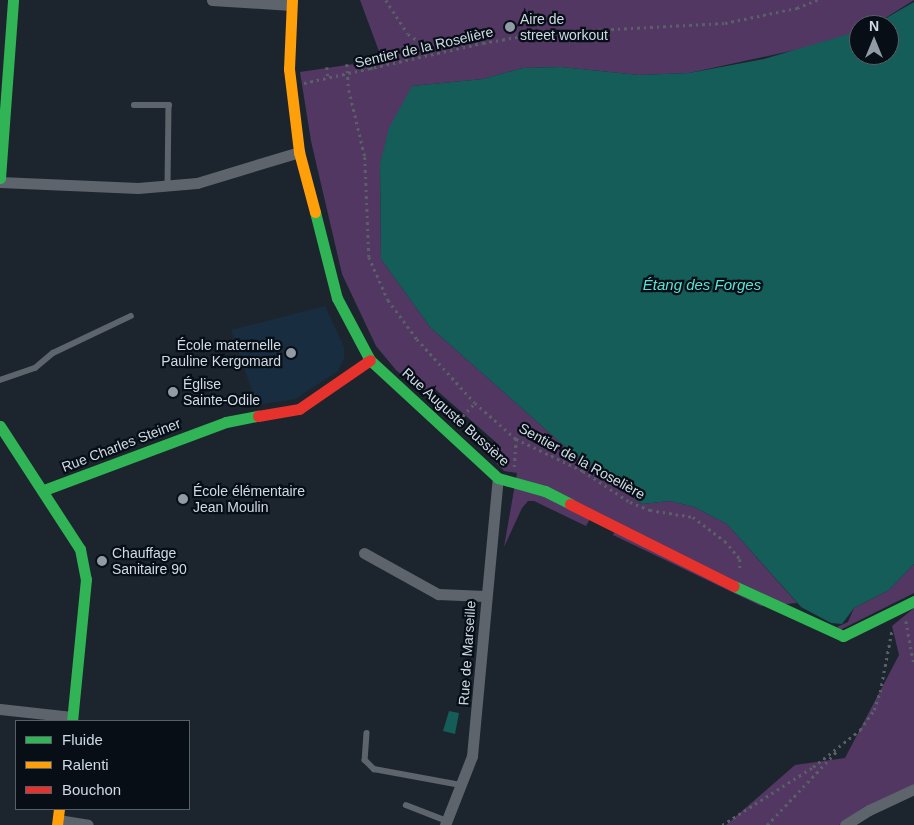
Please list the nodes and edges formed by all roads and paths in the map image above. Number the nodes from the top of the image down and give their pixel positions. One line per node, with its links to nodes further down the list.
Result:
1 (13, 0): 16 (street)
2 (212, 0): 5 (street)
3 (386, 0): 6 (path)
4 (817, 0): 6 (path, Sentier de la Roselière)
5 (291, 2): 13 (street, Rue Auguste Bussière)
6 (437, 53): 10 (path, Sentier de la Roselière)
7 (370, 61): 10 (path)
8 (347, 64): 11 (path)
9 (327, 67): 12 (path)
10 (372, 70): 11 (path, Sentier de la Roselière)
11 (348, 74): 12 (path); 21 (path, Sentier de la Roselière)
12 (328, 78): 13 (path)
13 (290, 86): 15 (street, Rue Auguste Bussière)
14 (134, 105): 17 (lane)
15 (299, 152): 17 (street); 19 (street, Rue Auguste Bussière)
16 (0, 180): 17 (street)
17 (168, 186)
18 (131, 316): 20 (lane)
19 (370, 360): 23 (street, Rue Auguste Bussière); 27 (street, Rue Charles Steiner)
20 (0, 380)
21 (476, 402): 23 (path); 24 (path, Sentier de la Roselière)
22 (0, 426): 27 (street)
23 (449, 431): 25 (street, Rue Auguste Bussière)
24 (516, 439): 26 (path); 29 (path, Sentier de la Roselière)
25 (498, 478): 26 (street, Rue Auguste Bussière); 30 (street, Rue de Marseille)
26 (512, 480): 32 (street, Rue Auguste Bussière)
27 (44, 490): 35 (street)
28 (364, 553): 30 (street)
29 (748, 577)
30 (485, 596): 38 (street, Rue de Marseille)
31 (914, 601): 32 (street, Rue Auguste Bussière)
32 (895, 610): 33 (path); 37 (path)
33 (914, 664)
34 (0, 709): 35 (street)
35 (72, 719)
36 (367, 732): 38 (lane)
37 (854, 735): 44 (path); 45 (path)
38 (461, 785): 42 (street, Rue de Marseille)
39 (914, 789): 46 (street)
40 (406, 805): 42 (lane)
41 (58, 818): 43 (street)
42 (446, 823)
43 (88, 825)
44 (722, 825)
45 (767, 825)
46 (845, 825)

